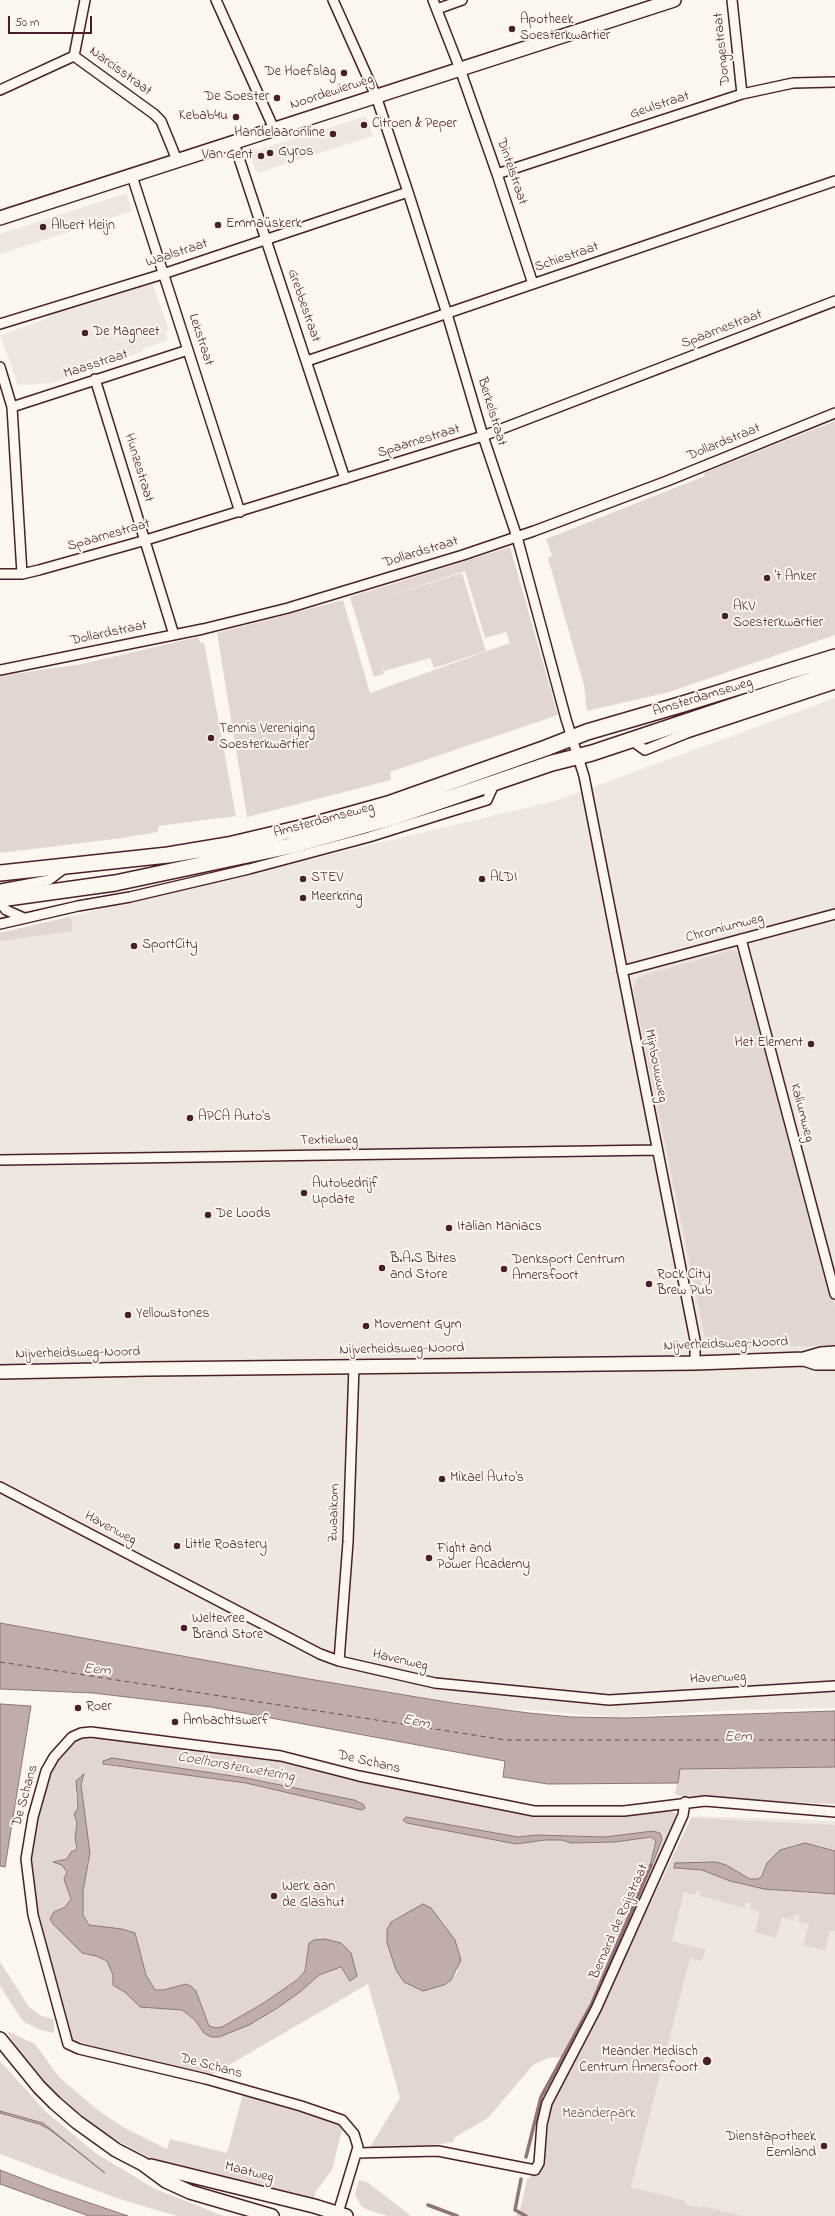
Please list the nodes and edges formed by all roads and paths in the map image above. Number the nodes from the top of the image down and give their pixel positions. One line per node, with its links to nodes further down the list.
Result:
1 (85, 0): 9 (street, Narcisstraat)
2 (216, 0): 15 (street)
3 (333, 0): 14 (street, Berkelstraat)
4 (433, 0): 8 (street, Dintelstraat)
5 (462, 0): 8 (street)
6 (674, 0): 10 (street, Noordewierweg)
7 (732, 0): 13 (street, Dongestraat)
8 (437, 10): 10 (street, Dintelstraat)
9 (74, 56): 12 (street); 17 (street, Narcisstraat)
10 (460, 69): 14 (street, Noordewierweg); 18 (street, Dintelstraat)
11 (835, 82): 13 (street, Geulstraat)
12 (0, 90)
13 (742, 94): 18 (street, Geulstraat)
14 (376, 96): 15 (street, Noordewierweg); 21 (street, Berkelstraat)
15 (274, 129): 16 (street, Noordewierweg)
16 (234, 143): 17 (street, Noordewierweg); 23 (street, Grebbestraat)
17 (177, 160): 19 (street, Noordewierweg)
18 (497, 174): 25 (street, Dintelstraat)
19 (132, 176): 22 (street, Noordewierweg); 24 (street, Lekstraat)
20 (835, 181): 25 (street, Schiestraat)
21 (408, 192): 23 (street, Waalstraat); 27 (street, Berkelstraat)
22 (0, 218)
23 (266, 239): 24 (street, Waalstraat); 30 (street, Grebbestraat)
24 (164, 274): 28 (street, Waalstraat); 29 (street, Lekstraat)
25 (532, 284): 27 (street, Schiestraat)
26 (835, 301): 35 (street, Spaarnestraat)
27 (447, 314): 30 (street, Schiestraat); 35 (street, Berkelstraat)
28 (0, 324)
29 (188, 350): 32 (street, Maasstraat); 37 (street, Lekstraat)
30 (307, 361): 36 (street, Grebbestraat)
31 (0, 367): 33 (street)
32 (95, 379): 33 (street, Maasstraat); 39 (street, Hunzestraat)
33 (12, 407): 41 (street)
34 (835, 413): 38 (street, Dollardstraat)
35 (483, 436): 36 (street, Spaarnestraat); 38 (street, Berkelstraat)
36 (345, 480): 37 (street, Spaarnestraat)
37 (240, 512): 39 (street, Spaarnestraat)
38 (517, 537): 42 (street, Dollardstraat); 47 (street, Berkelstraat)
39 (146, 540): 41 (street, Spaarnestraat); 42 (street, Hunzestraat)
40 (0, 574): 41 (street, Spaarnestraat)
41 (22, 574)
42 (174, 635): 44 (street, Dollardstraat)
43 (835, 657): 47 (main road, Amsterdamseweg)
44 (0, 670)
45 (835, 672): 48 (main road, Amsterdamseweg)
46 (835, 684): 48 (street, Amsterdamseweg)
47 (572, 738): 49 (street); 51 (main road, Amsterdamseweg)
48 (631, 740): 49 (main road, Amsterdamseweg)
49 (578, 756): 50 (main road, Amsterdamseweg); 59 (street, Mijnbouwweg)
50 (495, 782): 54 (main road, Amsterdamseweg); 56 (street, Amsterdamseweg)
51 (67, 866): 52 (main road, Amsterdamseweg); 53 (street)
52 (0, 873)
53 (0, 889)
54 (0, 899): 56 (street, Amsterdamseweg)
55 (835, 914): 58 (street, Chromiumweg)
56 (24, 918): 57 (street, Amsterdamseweg)
57 (0, 924)
58 (740, 940): 59 (street, Chromiumweg); 62 (street, Kaliumweg)
59 (622, 971): 60 (street, Mijnbouwweg)
60 (658, 1150): 61 (street, Textielweg); 65 (street, Mijnbouwweg)
61 (0, 1160)
62 (835, 1294)
63 (835, 1353): 64 (street, Nijverheidsweg-Noord)
64 (804, 1359): 65 (street, Nijverheidsweg-Noord); 66 (street, Nijverheidsweg-Noord)
65 (696, 1363): 67 (street, Nijverheidsweg-Noord)
66 (835, 1363)
67 (354, 1366): 68 (street, Nijverheidsweg-Noord); 70 (street, Zwaaikom)
68 (0, 1372)
69 (0, 1487): 70 (street, Havenweg)
70 (339, 1661): 71 (street, Havenweg)
71 (835, 1686)
72 (685, 1802): 73 (street); 75 (street, Bernard de Roijstraat); 75 (street, De Schans)
73 (835, 1812)
74 (0, 2039): 76 (street, Maatweg)
75 (357, 2153): 77 (street, De Schans)
76 (144, 2164): 77 (street, Maatweg); 78 (street, Maatweg)
77 (340, 2215)
78 (272, 2216)

